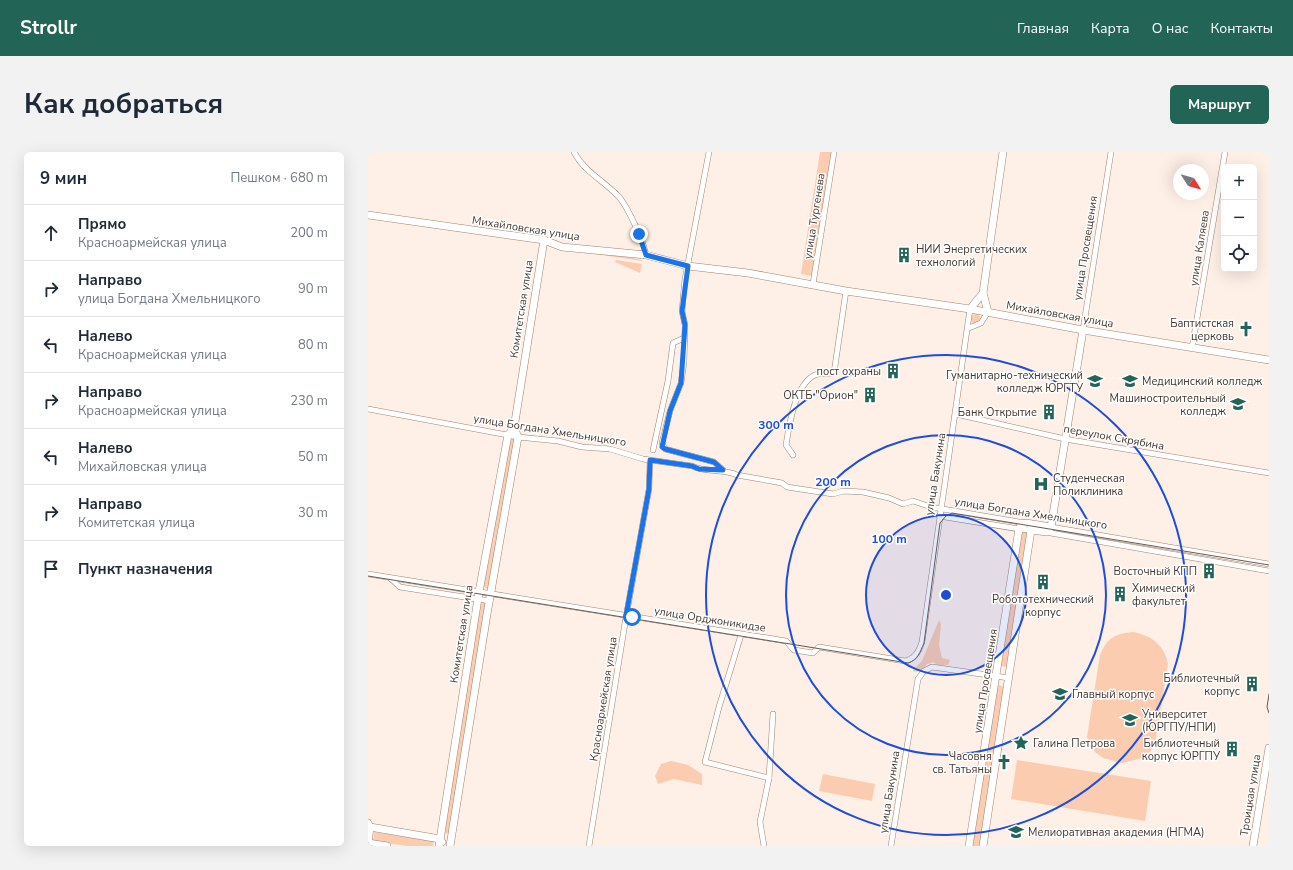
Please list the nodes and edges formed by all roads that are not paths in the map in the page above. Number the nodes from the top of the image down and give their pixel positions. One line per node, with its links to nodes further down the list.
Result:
1 (574, 152): 9 (street)
2 (709, 152): 10 (street)
3 (834, 152): 11 (street, улица Тургенева)
4 (1003, 152): 13 (street)
5 (1111, 152): 17 (street, улица Просвещения)
6 (1225, 152): 19 (street, улица Каляева)
7 (368, 215): 8 (street, Михайловская улица)
8 (544, 240): 9 (street, Михайловская улица); 23 (street, Комитетская улица)
9 (646, 255): 10 (street, Михайловская улица)
10 (688, 266): 11 (street, Михайловская улица); 18 (street)
11 (813, 284): 12 (street, Михайловская улица)
12 (846, 291): 14 (street, Михайловская улица); 28 (street)
13 (983, 293): 14 (street); 15 (street)
14 (970, 309): 15 (street, Михайловская улица); 16 (street, улица Бакунина)
15 (988, 312): 16 (street); 17 (street, Михайловская улица)
16 (968, 328): 22 (street, улица Бакунина)
17 (1083, 330): 19 (street, Михайловская улица); 26 (street, улица Просвещения)
18 (684, 338): 27 (street); 30 (street)
19 (1192, 348): 20 (street, Михайловская улица)
20 (1269, 360)
21 (368, 409): 24 (street, улица Богдана Хмельницкого)
22 (956, 414): 26 (street, переулок Скрябина); 32 (street, улица Бакунина)
23 (514, 428): 24 (street); 25 (street)
24 (508, 435): 25 (street, улица Богдана Хмельницкого); 40 (street, Комитетская улица)
25 (518, 437): 29 (street, улица Богдана Хмельницкого); 41 (street, Комитетская улица)
26 (1065, 439): 31 (street, переулок Скрябина); 36 (street, улица Просвещения)
27 (653, 450)
28 (793, 455)
29 (650, 460): 30 (street, улица Богдана Хмельницкого); 42 (street, Красноармейская улица)
30 (723, 470): 32 (street, улица Богдана Хмельницкого)
31 (1269, 474)
32 (940, 509): 33 (street, улица Бакунина); 34 (street, улица Богдана Хмельницкого)
33 (939, 516): 35 (street, улица Богдана Хмельницкого); 44 (street, улица Бакунина)
34 (1030, 526): 35 (street); 36 (street, улица Богдана Хмельницкого); 46 (street, улица Просвещения)
35 (1019, 529): 45 (street, улица Просвещения)
36 (1048, 531): 37 (street, улица Богдана Хмельницкого); 38 (street, улица Богдана Хмельницкого)
37 (1269, 564)
38 (1269, 571)
39 (368, 574): 40 (street, улица Орджоникидзе)
40 (478, 595): 41 (street, улица Орджоникидзе); 47 (street, Комитетская улица)
41 (490, 597): 42 (street, улица Орджоникидзе); 48 (street, Комитетская улица)
42 (626, 616): 43 (street, улица Орджоникидзе); 58 (street, Красноармейская улица)
43 (741, 635): 44 (street, улица Орджоникидзе); 51 (street)
44 (920, 648)
45 (997, 676): 46 (street); 60 (street, улица Бакунина); 61 (street, улица Просвещения)
46 (1009, 678): 62 (street, улица Просвещения)
47 (461, 704): 48 (street); 54 (street, Комитетская улица)
48 (472, 706): 57 (street, Комитетская улица)
49 (773, 714): 51 (street)
50 (1269, 748): 63 (street, Троицкая улица)
51 (769, 778): 59 (street)
52 (369, 825): 53 (street); 54 (street)
53 (368, 843): 55 (street)
54 (439, 843): 56 (street)
55 (387, 846)
56 (446, 846)
57 (450, 846)
58 (589, 846)
59 (764, 846)
60 (891, 846)
61 (970, 846)
62 (983, 846)
63 (1253, 846)

